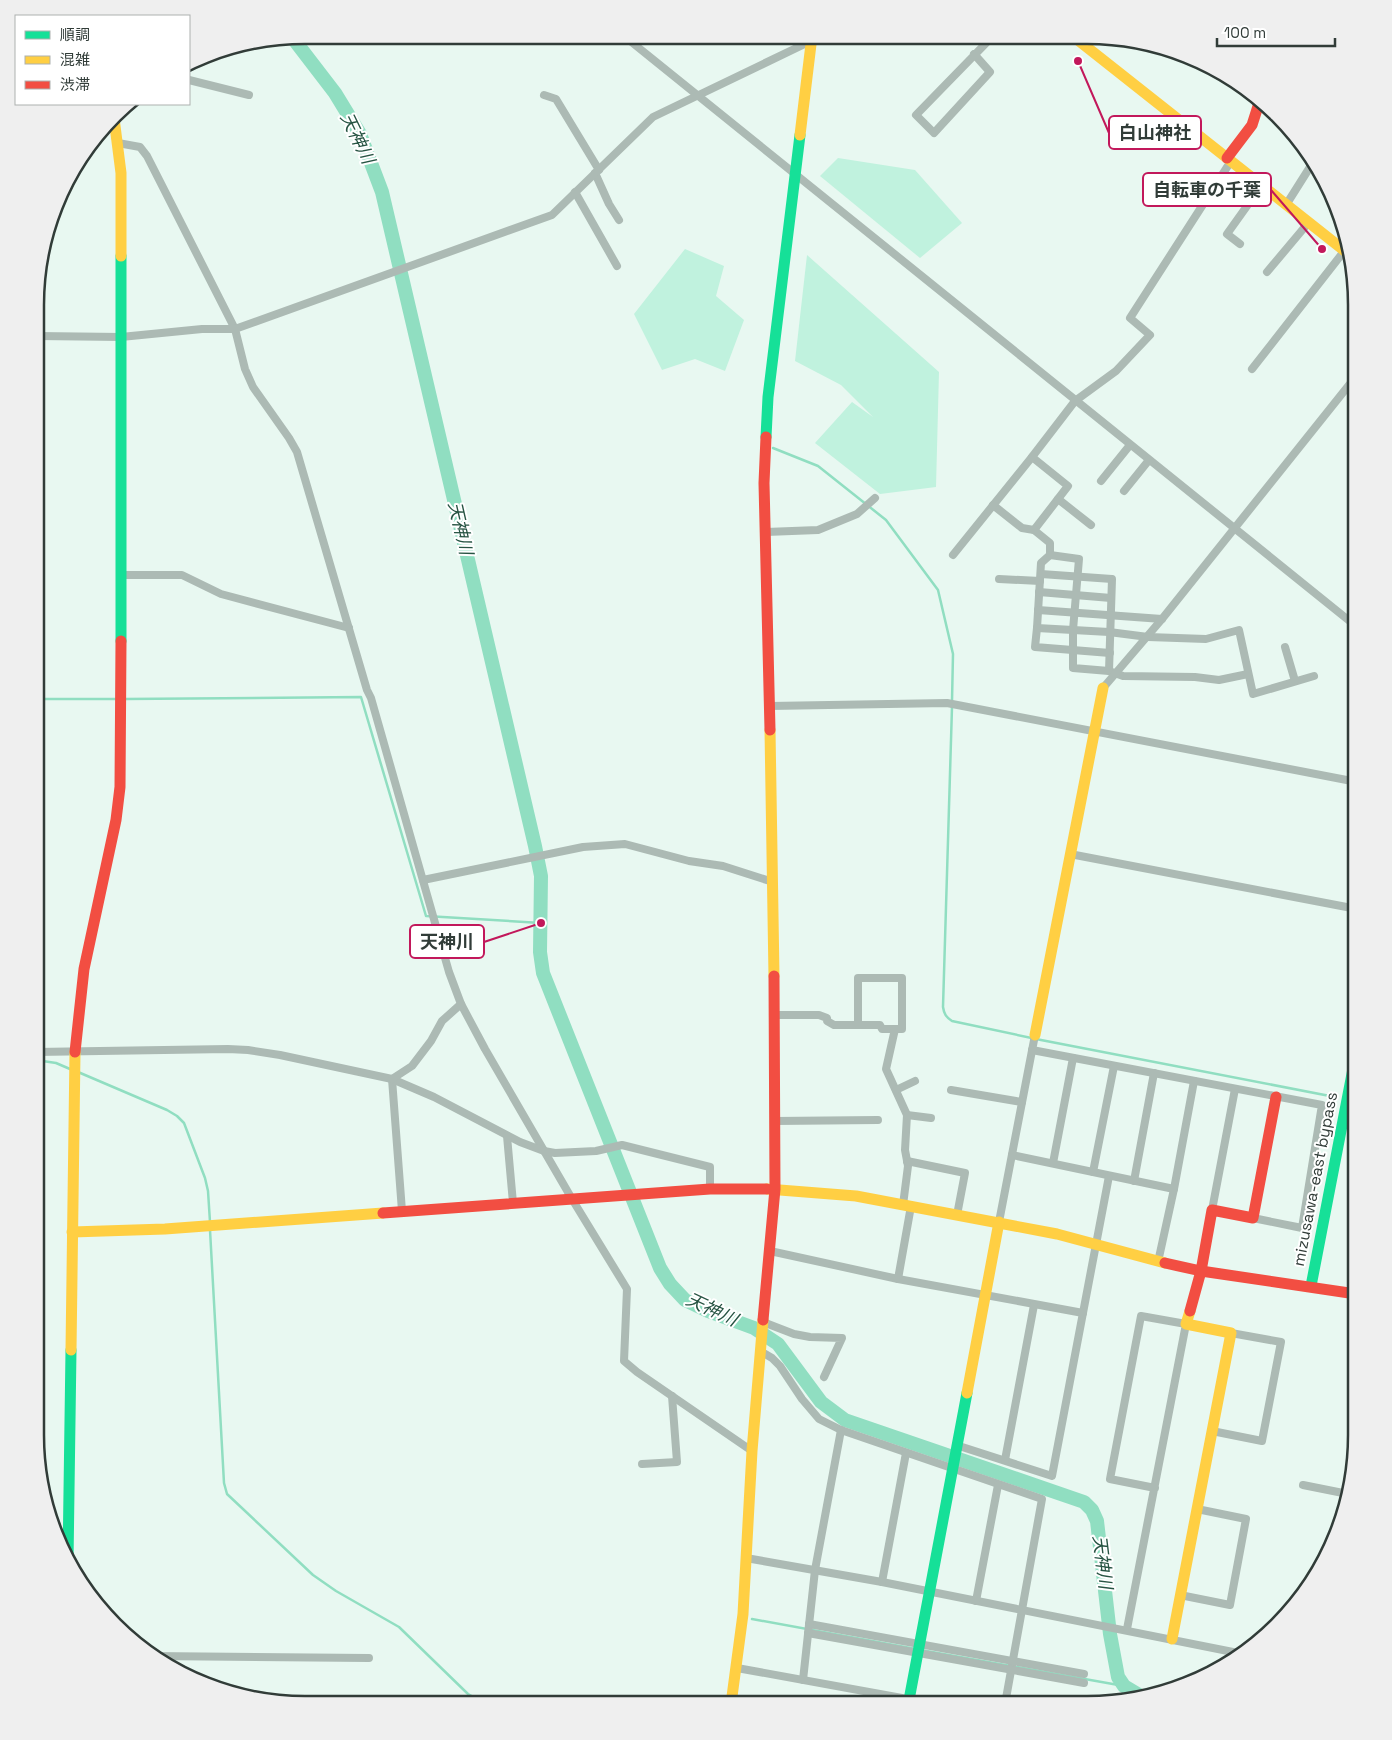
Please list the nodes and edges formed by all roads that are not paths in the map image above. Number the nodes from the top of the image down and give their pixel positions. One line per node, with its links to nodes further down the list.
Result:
1 (634, 44): 10 (street)
2 (801, 44): 10 (street)
3 (812, 44): 17 (main road)
4 (985, 44): 6 (street)
5 (1083, 44): 14 (main road)
6 (974, 54): 6 (street)
7 (190, 80): 8 (street)
8 (248, 95)
9 (544, 95): 16 (street)
10 (697, 95): 16 (street); 17 (street)
11 (1258, 107): 14 (main road)
12 (115, 125): 13 (main road)
13 (118, 143): 28 (street); 30 (main road)
14 (1229, 160): 18 (main road); 33 (street)
15 (1309, 168): 20 (street)
16 (597, 171): 19 (street); 21 (street)
17 (795, 174): 33 (street); 45 (main road)
18 (1262, 185): 20 (main road); 23 (street)
19 (575, 192): 26 (street); 28 (street)
20 (1286, 205): 22 (main road)
21 (619, 220)
22 (1309, 222): 24 (main road); 27 (street)
23 (1240, 244)
24 (1341, 247)
25 (1344, 257): 31 (street)
26 (617, 266)
27 (1267, 272)
28 (235, 329): 30 (street); 60 (street)
29 (44, 336): 30 (street)
30 (121, 337): 48 (main road)
31 (1252, 368)
32 (1348, 386): 43 (street)
33 (1075, 401): 34 (street); 35 (street)
34 (1130, 445): 36 (street); 37 (street)
35 (1032, 458): 40 (street); 41 (street)
36 (1149, 460): 38 (street); 43 (street)
37 (1100, 481)
38 (1124, 491)
39 (875, 498): 45 (street)
40 (1058, 499): 42 (street); 44 (street)
41 (993, 505): 44 (street); 46 (street)
42 (1091, 526)
43 (1235, 529): 58 (street); 59 (street)
44 (1034, 530): 47 (street)
45 (766, 532): 73 (main road)
46 (953, 555)
47 (1050, 555): 49 (street); 50 (street)
48 (122, 575): 60 (street); 87 (main road)
49 (1040, 577): 50 (street); 51 (street); 52 (street)
50 (1077, 577): 53 (street); 54 (street)
51 (999, 579)
52 (1039, 592): 53 (street); 55 (street)
53 (1076, 595): 54 (street); 56 (street)
54 (1111, 598): 57 (street)
55 (1038, 610): 56 (street); 61 (street)
56 (1074, 612): 57 (street); 62 (street)
57 (1110, 615): 58 (street); 63 (street)
58 (1162, 619): 64 (street)
59 (1348, 620)
60 (349, 628): 77 (street)
61 (1037, 628): 62 (street); 66 (street)
62 (1073, 630): 63 (street); 66 (street)
63 (1109, 632): 64 (street); 67 (street)
64 (1148, 637): 68 (street); 69 (street)
65 (1285, 647): 71 (street)
66 (1073, 650): 67 (street); 68 (street)
67 (1110, 653): 68 (street)
68 (1112, 672): 69 (street); 72 (street)
69 (1248, 674): 71 (street)
70 (1314, 676): 71 (street)
71 (1296, 681)
72 (1103, 688): 74 (main road)
73 (770, 706): 74 (street); 78 (main road)
74 (1094, 732): 75 (street); 76 (main road)
75 (1348, 780)
76 (1070, 854): 79 (street); 84 (main road)
77 (423, 880): 78 (street); 80 (street)
78 (773, 882): 81 (main road)
79 (1348, 907)
80 (461, 1004): 91 (street); 105 (street)
81 (775, 1015): 82 (street); 103 (main road)
82 (858, 1025): 83 (street); 83 (street)
83 (895, 1029): 95 (street)
84 (1034, 1038): 85 (street)
85 (1032, 1050): 88 (street); 99 (street)
86 (44, 1052): 87 (street)
87 (75, 1053): 91 (street); 123 (main road)
88 (1073, 1058): 89 (street); 108 (street)
89 (1114, 1066): 90 (street); 109 (street)
90 (1154, 1073): 93 (street); 111 (street)
91 (392, 1079): 104 (street); 119 (street)
92 (915, 1081): 95 (street)
93 (1194, 1081): 94 (street); 114 (street)
94 (1235, 1089): 98 (street); 118 (street)
95 (896, 1090): 100 (street)
96 (951, 1090): 99 (street)
97 (1348, 1095): 129 (main road, mizusawa-east bypass)
98 (1276, 1097): 121 (main road); 121 (street)
99 (1022, 1102): 106 (street)
100 (907, 1115): 101 (street); 107 (street)
101 (931, 1118)
102 (878, 1120): 103 (street)
103 (775, 1121): 113 (main road)
104 (508, 1136): 105 (street); 116 (street)
105 (544, 1150): 112 (street); 115 (street)
106 (1012, 1155): 108 (street); 122 (street)
107 (907, 1162): 117 (street); 120 (street)
108 (1053, 1163): 109 (street)
109 (1093, 1172): 110 (street)
110 (1110, 1176): 111 (street); 124 (street)
111 (1134, 1181): 114 (street)
112 (710, 1189): 113 (main road); 115 (main road)
113 (775, 1189): 117 (main road); 125 (main road)
114 (1174, 1189): 126 (street)
115 (572, 1199): 116 (main road); 139 (street)
116 (513, 1203): 119 (main road)
117 (907, 1206): 120 (main road); 128 (street)
118 (1212, 1210): 121 (main road); 127 (main road)
119 (402, 1212): 123 (main road)
120 (957, 1215): 122 (main road)
121 (1253, 1218)
122 (999, 1222): 124 (main road); 131 (main road)
123 (72, 1232): 153 (main road)
124 (1096, 1244): 126 (main road); 133 (street)
125 (770, 1251): 128 (street); 134 (main road)
126 (1158, 1262): 127 (main road)
127 (1201, 1271): 129 (main road); 135 (main road)
128 (898, 1279): 131 (street)
129 (1311, 1286): 130 (main road)
130 (1348, 1293)
131 (985, 1295): 132 (street); 142 (main road)
132 (1034, 1305): 133 (street); 145 (street)
133 (1083, 1314): 145 (street)
134 (764, 1322): 137 (main road); 138 (street)
135 (1186, 1324): 136 (main road); 150 (street); 150 (street)
136 (1231, 1332): 141 (main road); 141 (street)
137 (760, 1350): 140 (street); 143 (main road)
138 (824, 1377)
139 (672, 1396): 143 (street); 146 (street)
140 (841, 1430): 144 (street); 155 (street)
141 (1212, 1431): 152 (main road)
142 (956, 1444): 145 (street); 147 (main road)
143 (752, 1451): 154 (main road)
144 (906, 1453): 147 (street); 156 (street)
145 (1005, 1460)
146 (642, 1464)
147 (952, 1468): 148 (street); 157 (main road)
148 (998, 1485): 159 (street); 160 (street)
149 (1303, 1485): 151 (street)
150 (1154, 1488): 162 (street)
151 (1341, 1493)
152 (1197, 1509): 158 (main road); 158 (street)
153 (68, 1545)
154 (746, 1558): 155 (street); 170 (main road)
155 (815, 1570): 156 (street); 161 (street)
156 (882, 1582): 157 (street)
157 (929, 1592): 159 (street); 165 (main road)
158 (1180, 1595): 164 (main road)
159 (976, 1601): 160 (street)
160 (1022, 1609): 162 (street); 169 (street)
161 (809, 1624): 163 (street); 165 (street)
162 (1127, 1629): 164 (street)
163 (808, 1633): 165 (street); 172 (street)
164 (1172, 1639): 166 (street)
165 (918, 1648): 169 (street); 176 (main road)
166 (1233, 1652)
167 (166, 1656): 168 (street)
168 (368, 1658)
169 (1012, 1666): 171 (street); 173 (street); 177 (street)
170 (737, 1668): 172 (street); 174 (main road)
171 (1084, 1674)
172 (803, 1680): 175 (street)
173 (1084, 1683)
174 (732, 1696)
175 (888, 1696)
176 (910, 1696)
177 (1006, 1696)

